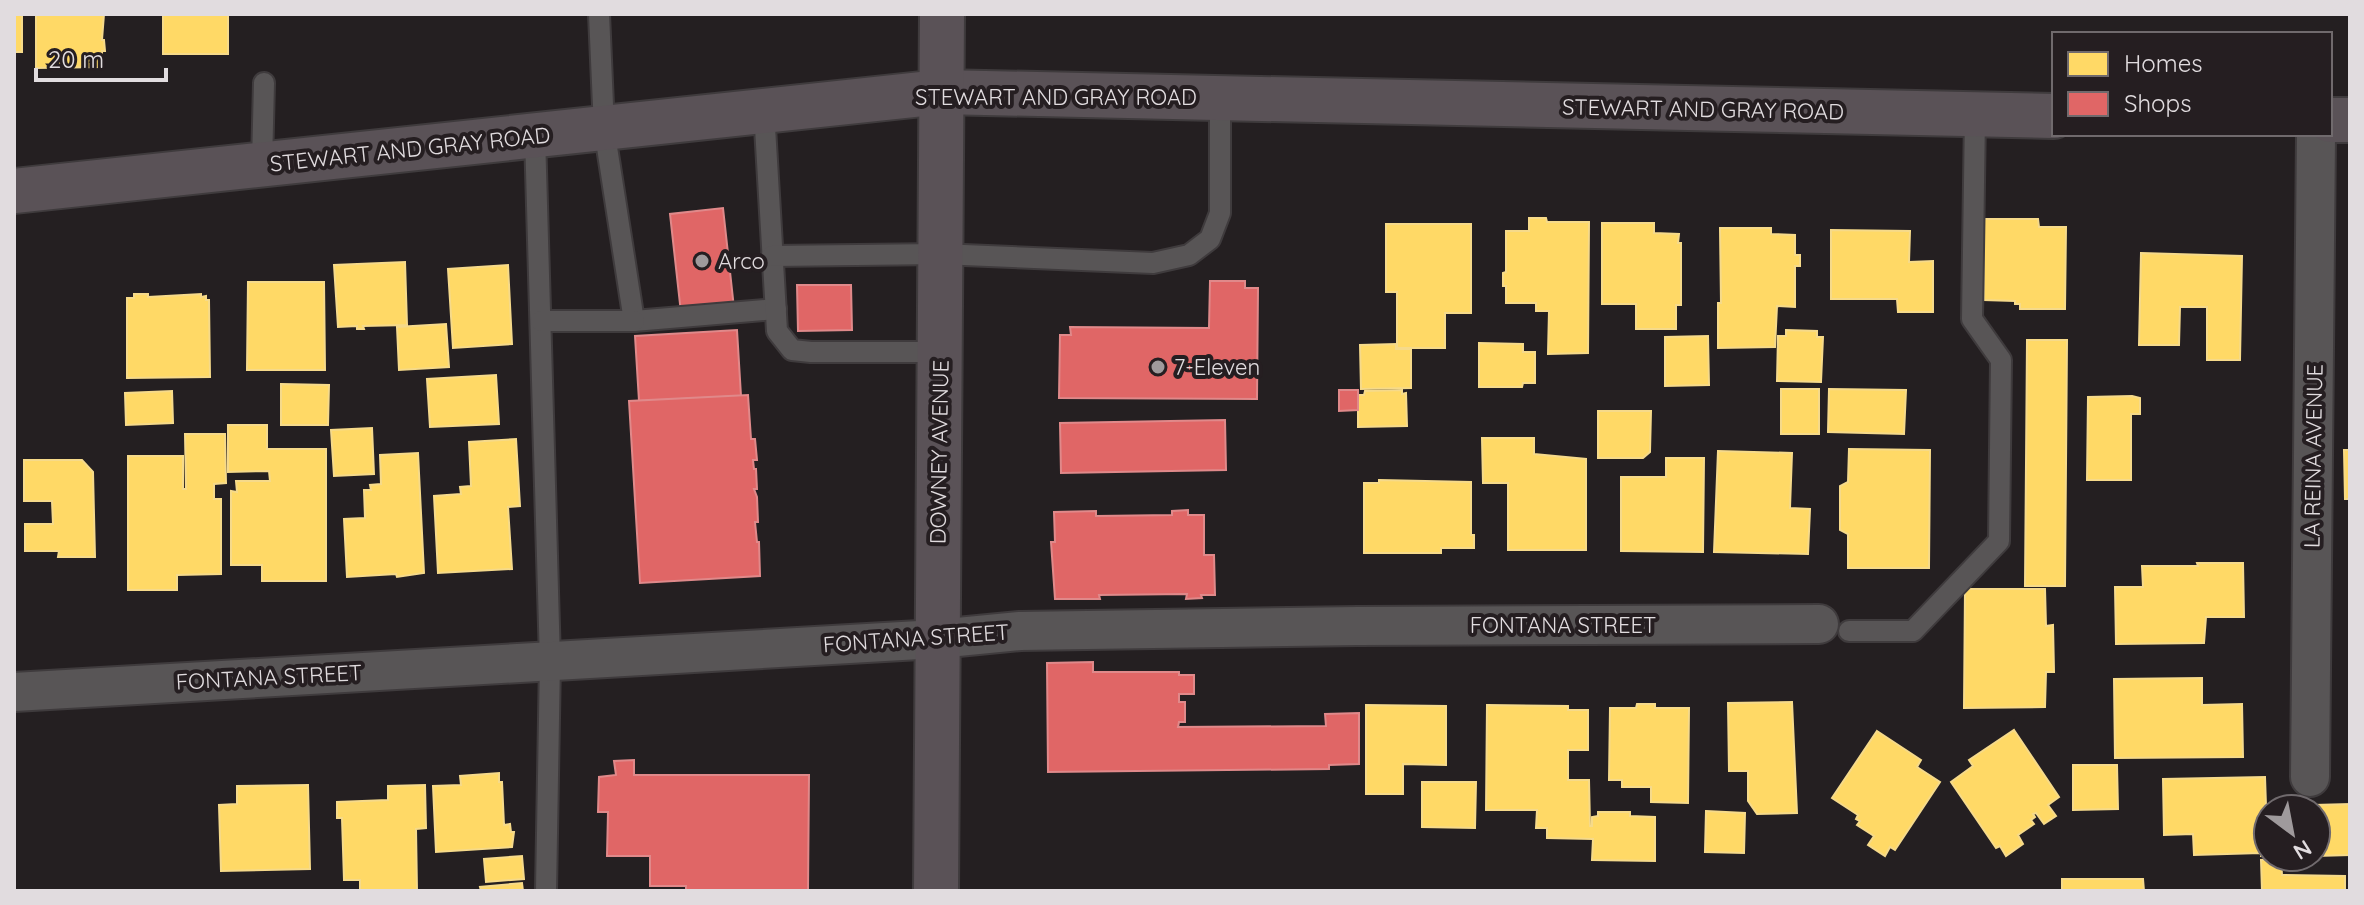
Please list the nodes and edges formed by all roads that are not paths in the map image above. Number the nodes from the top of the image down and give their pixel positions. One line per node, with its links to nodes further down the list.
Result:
1 (599, 14): 9 (lane)
2 (942, 14): 4 (main road, DOWNEY AVENUE)
3 (264, 83): 12 (lane)
4 (941, 92): 5 (main road, STEWART AND GRAY ROAD); 6 (main road, STEWART AND GRAY ROAD); 14 (main road, DOWNEY AVENUE)
5 (1220, 98): 7 (main road, STEWART AND GRAY ROAD); 14 (lane)
6 (764, 110): 9 (main road, STEWART AND GRAY ROAD); 15 (lane)
7 (1975, 115): 8 (main road, STEWART AND GRAY ROAD); 20 (lane)
8 (2052, 116)
9 (604, 128): 10 (main road, STEWART AND GRAY ROAD); 18 (lane)
10 (535, 135): 12 (main road, STEWART AND GRAY ROAD); 17 (lane)
11 (2316, 136): 24 (street, LA REINA AVENUE)
12 (262, 164): 13 (main road, STEWART AND GRAY ROAD)
13 (14, 191)
14 (940, 254): 15 (lane); 19 (main road, DOWNEY AVENUE)
15 (772, 256): 16 (lane)
16 (776, 309): 18 (lane); 19 (lane)
17 (541, 321): 18 (lane); 22 (lane)
18 (634, 321)
19 (940, 352): 21 (main road, DOWNEY AVENUE)
20 (1834, 628): 21 (street, FONTANA STREET)
21 (937, 639): 22 (street, FONTANA STREET); 26 (main road, DOWNEY AVENUE)
22 (550, 661): 23 (street, FONTANA STREET); 25 (lane)
23 (14, 692)
24 (2310, 777)
25 (546, 891)
26 (936, 891)

